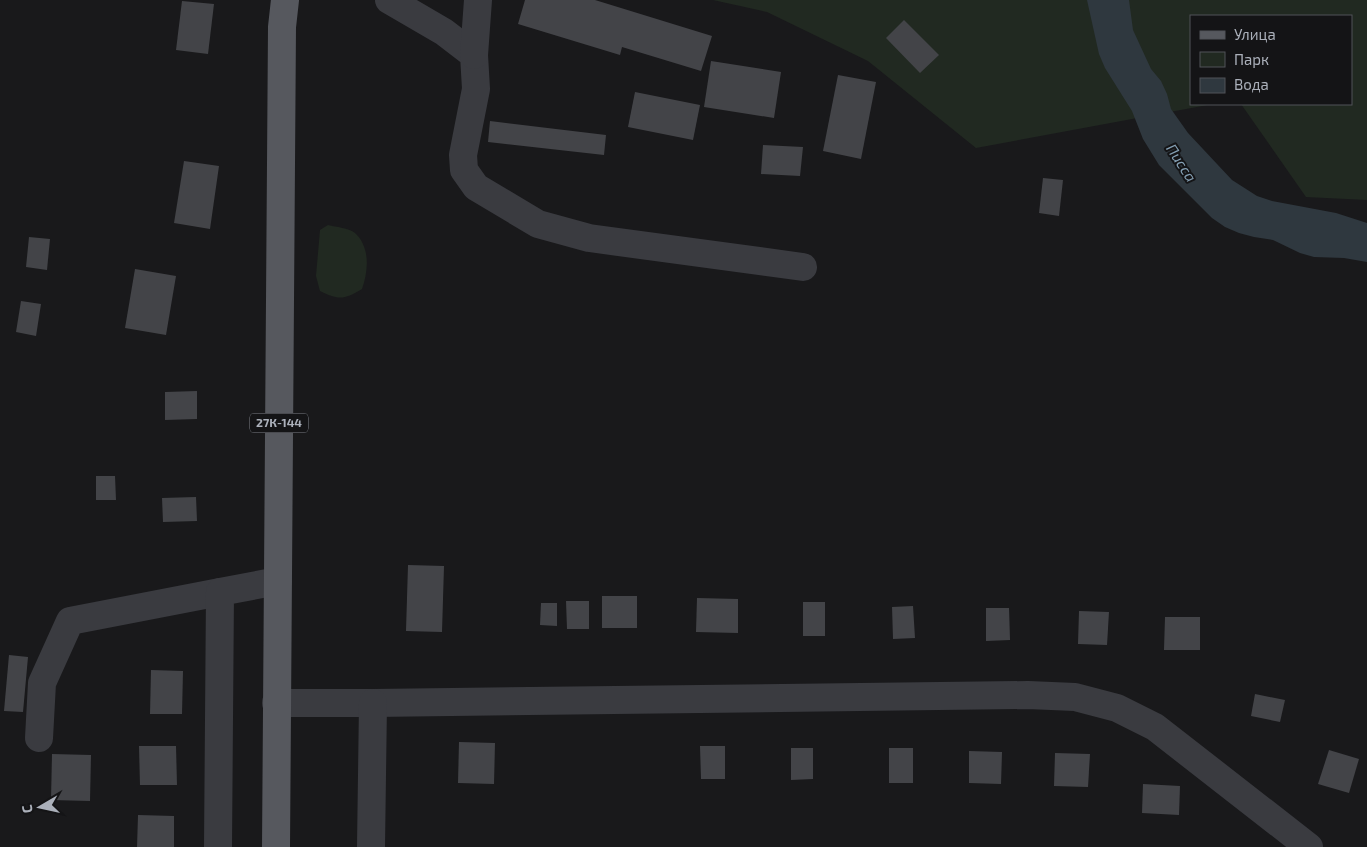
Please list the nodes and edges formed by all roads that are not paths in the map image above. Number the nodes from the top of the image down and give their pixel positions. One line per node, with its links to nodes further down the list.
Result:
1 (285, 0): 6 (main road, 27К-144)
2 (389, 0): 4 (street)
3 (478, 0): 4 (street)
4 (474, 55): 5 (street)
5 (803, 267)
6 (278, 581): 7 (street); 8 (main road, 27К-144)
7 (220, 592): 10 (street); 11 (street)
8 (276, 703): 9 (street); 12 (main road, 27К-144)
9 (373, 703): 13 (street); 14 (street)
10 (39, 738)
11 (218, 847)
12 (276, 847)
13 (371, 847)
14 (1309, 847)

